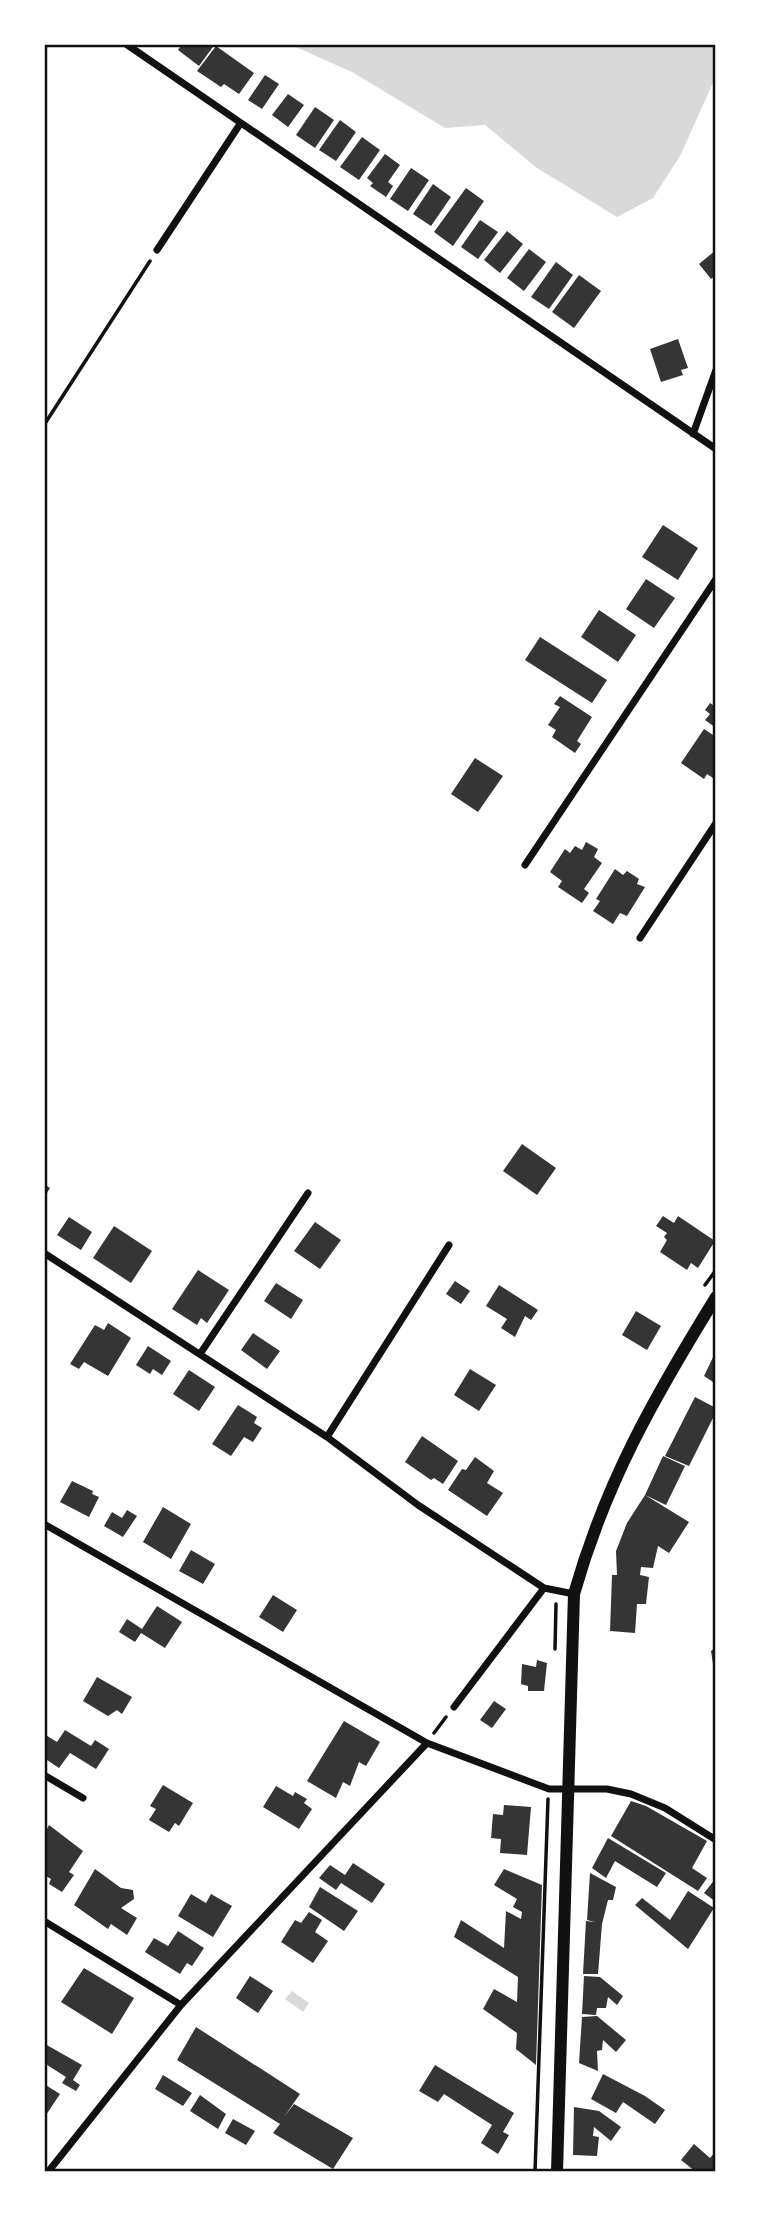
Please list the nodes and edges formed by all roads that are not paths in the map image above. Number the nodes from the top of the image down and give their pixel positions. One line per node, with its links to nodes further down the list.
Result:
1 (126, 44): 2 (street)
2 (240, 124): 3 (street); 5 (street)
3 (157, 250)
4 (716, 370): 5 (street)
5 (693, 435): 6 (street)
6 (716, 449)
7 (716, 579): 9 (street)
8 (716, 823): 10 (street)
9 (525, 865)
10 (640, 938)
11 (308, 1193): 15 (street)
12 (449, 1245): 16 (street)
13 (44, 1253): 15 (street)
14 (716, 1297): 19 (street)
15 (200, 1354): 16 (street)
16 (327, 1437): 18 (street)
17 (44, 1524): 21 (street)
18 (544, 1588): 19 (street); 20 (street)
19 (574, 1594): 23 (street)
20 (454, 1707)
21 (427, 1743): 23 (street); 27 (street)
22 (44, 1775): 24 (street)
23 (568, 1789): 25 (street); 29 (street)
24 (83, 1798)
25 (716, 1840)
26 (44, 1921): 27 (street)
27 (181, 2006): 28 (street)
28 (48, 2172)
29 (556, 2172)

